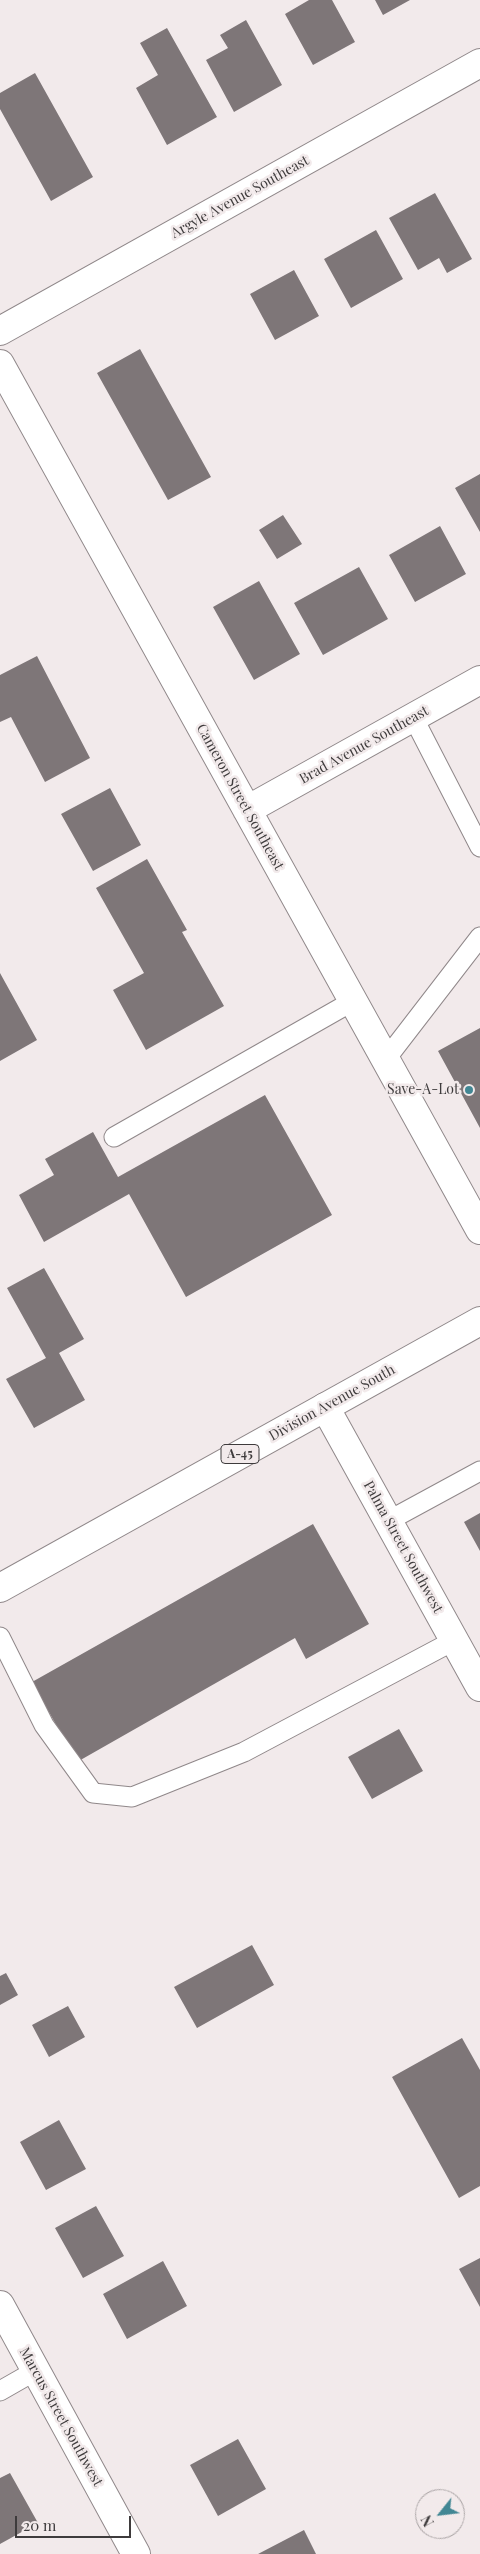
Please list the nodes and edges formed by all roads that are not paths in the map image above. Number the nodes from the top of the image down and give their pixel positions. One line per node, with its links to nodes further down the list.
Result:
1 (480, 63): 2 (street, Argyle Avenue Southeast)
2 (0, 331)
3 (0, 364): 6 (street, Cameron Street Southeast)
4 (480, 680): 5 (street, Brad Avenue Southeast)
5 (413, 718): 6 (street, Brad Avenue Southeast); 7 (lane)
6 (247, 810): 9 (street, Cameron Street Southeast)
7 (480, 847)
8 (480, 937): 10 (lane)
9 (354, 1002): 10 (street, Cameron Street Southeast); 11 (lane)
10 (386, 1060): 12 (street, Cameron Street Southeast)
11 (114, 1136)
12 (480, 1230)
13 (480, 1321): 14 (street, Division Avenue South / A-45)
14 (325, 1407): 16 (street, Palma Street Southwest); 17 (street, Division Avenue South / A-45)
15 (480, 1471): 16 (lane)
16 (388, 1521): 19 (street, Palma Street Southwest)
17 (0, 1588)
18 (0, 1637): 19 (lane)
19 (455, 1640): 20 (street, Palma Street Southwest)
20 (480, 1687)
21 (0, 2306): 22 (street, Marcus Street Southwest)
22 (35, 2371): 23 (lane); 24 (street, Marcus Street Southwest)
23 (0, 2391)
24 (136, 2554)

